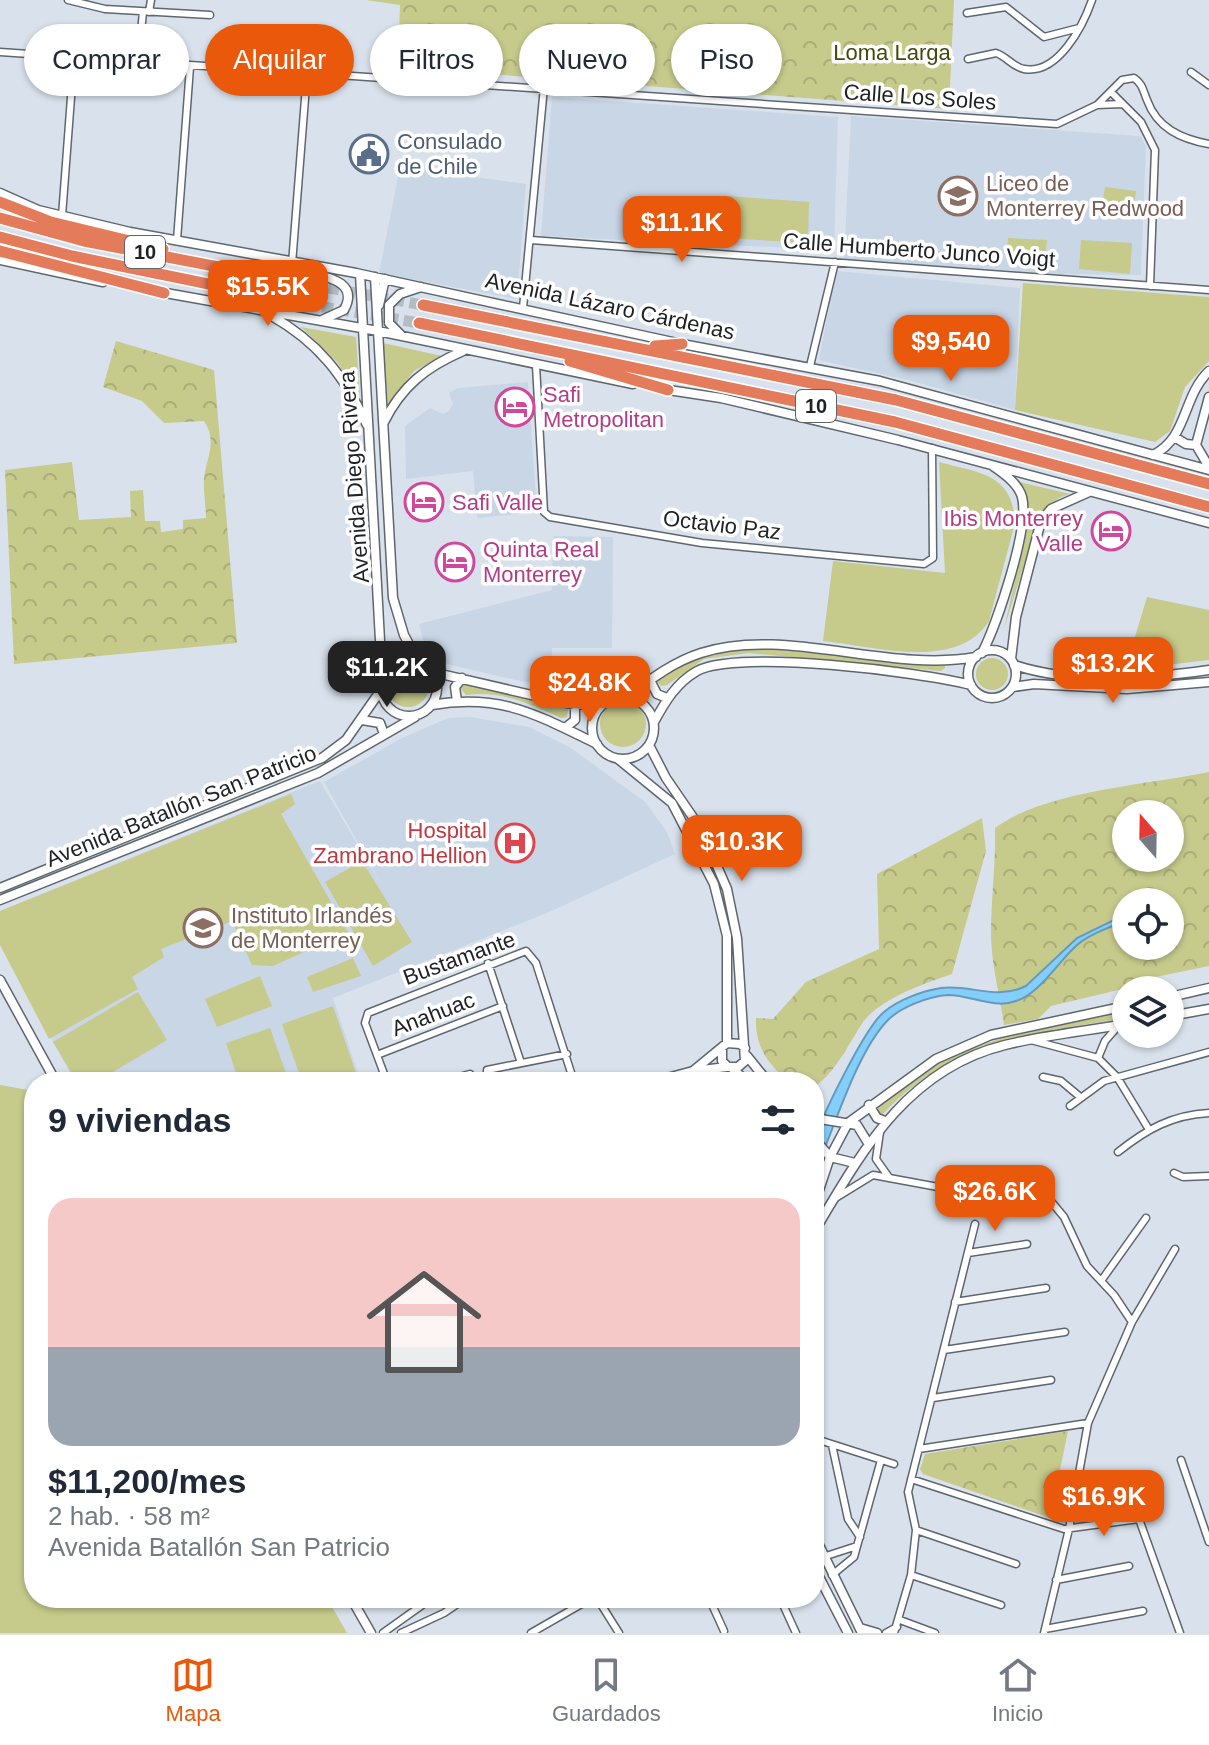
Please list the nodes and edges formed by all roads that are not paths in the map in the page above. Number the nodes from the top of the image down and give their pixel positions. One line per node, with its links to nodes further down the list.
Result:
1 (68, 0): 4 (street)
2 (151, 0): 4 (street)
3 (1092, 0): 8 (street)
4 (146, 12): 6 (street); 7 (street)
5 (967, 13): 8 (street)
6 (210, 15)
7 (144, 24)
8 (1079, 28): 11 (street)
9 (0, 52): 10 (street, Calle Los Soles)
10 (24, 54)
11 (968, 59)
12 (190, 67): 13 (street, Calle Los Soles); 31 (street)
13 (205, 68)
14 (1191, 72): 16 (street)
15 (354, 76): 17 (street, Calle Los Soles)
16 (1209, 85)
17 (519, 86)
18 (1112, 93): 23 (street); 24 (street, Calle Los Soles); 25 (street)
19 (655, 95): 24 (street, Calle Los Soles)
20 (71, 96): 28 (street)
21 (305, 96): 38 (street)
22 (543, 96): 32 (street)
23 (1122, 104): 24 (street); 45 (street)
24 (1097, 105)
25 (1209, 144)
26 (1, 199): 27 (highway); 43 (highway)
27 (37, 210): 28 (street, Avenida Lázaro Cárdenas)
28 (62, 216): 31 (street, Avenida Lázaro Cárdenas)
29 (0, 218): 43 (highway, 10)
30 (0, 237): 35 (highway, 10)
31 (177, 240): 38 (street, Avenida Lázaro Cárdenas)
32 (531, 240): 37 (street, Calle Humberto Junco Voigt); 52 (street)
33 (0, 244): 35 (highway)
34 (0, 251): 40 (highway)
35 (72, 256): 44 (highway, 10)
36 (0, 260): 49 (street)
37 (835, 262): 45 (street, Calle Humberto Junco Voigt); 65 (street)
38 (292, 264): 39 (street, Avenida Lázaro Cárdenas); 55 (street)
39 (360, 274): 41 (street, Avenida Lázaro Cárdenas); 57 (street, Avenida Diego Rivera)
40 (94, 276): 44 (highway); 49 (highway)
41 (375, 277): 42 (street, Avenida Lázaro Cárdenas); 54 (street, Avenida Diego Rivera)
42 (385, 279): 47 (street, Avenida Lázaro Cárdenas); 54 (street)
43 (280, 280): 46 (highway, 10)
44 (194, 282): 50 (highway, 10)
45 (1150, 282): 48 (street, Calle Humberto Junco Voigt)
46 (312, 285)
47 (421, 287): 52 (street, Avenida Lázaro Cárdenas); 59 (street)
48 (1209, 290)
49 (164, 293): 53 (street)
50 (306, 304)
51 (423, 305): 60 (highway, Avenida Lázaro Cárdenas / 10)
52 (523, 308): 61 (street, Avenida Lázaro Cárdenas)
53 (262, 310): 55 (street); 70 (street)
54 (377, 314): 58 (street, Avenida Diego Rivera)
55 (315, 320): 57 (street)
56 (419, 323): 63 (highway, 10)
57 (363, 329): 58 (street); 70 (street, Avenida Diego Rivera)
58 (378, 331): 59 (street); 69 (street, Avenida Diego Rivera)
59 (403, 337): 62 (street)
60 (603, 341): 61 (highway); 77 (highway, Avenida Lázaro Cárdenas / 10)
61 (682, 344): 65 (street, Avenida Lázaro Cárdenas)
62 (466, 350): 64 (street); 69 (street)
63 (559, 354): 67 (highway); 79 (highway, 10)
64 (536, 365): 67 (street); 73 (street, Octavio Paz)
65 (810, 366): 74 (street, Avenida Lázaro Cárdenas)
66 (1209, 371): 71 (street)
67 (668, 390): 73 (street)
68 (1209, 397): 72 (street)
69 (383, 423): 86 (street, Avenida Diego Rivera)
70 (369, 430): 91 (street, Avenida Diego Rivera)
71 (1176, 438): 72 (street); 74 (street)
72 (1196, 445): 76 (street)
73 (932, 448): 75 (street)
74 (1153, 455): 76 (street, Avenida Lázaro Cárdenas)
75 (989, 463): 78 (street); 80 (street)
76 (1209, 468)
77 (1209, 484)
78 (1090, 491): 81 (street); 82 (street)
79 (1209, 507)
80 (1024, 518): 81 (street); 83 (street)
81 (1041, 521): 84 (street)
82 (1209, 523)
83 (993, 630): 84 (street); 85 (street)
84 (1012, 635): 88 (street)
85 (979, 655): 87 (street); 88 (street); 96 (street)
86 (418, 661): 90 (street); 91 (street)
87 (950, 662): 93 (street); 94 (street)
88 (1012, 662): 89 (street); 97 (street)
89 (1209, 670)
90 (432, 672): 92 (street); 103 (street)
91 (382, 677): 98 (street)
92 (462, 678): 101 (street); 104 (street)
93 (650, 680): 99 (street); 100 (street)
94 (948, 680): 96 (street); 100 (street)
95 (1209, 682): 97 (street)
96 (971, 685): 97 (street)
97 (1013, 687)
98 (381, 690): 105 (street); 106 (street, Avenida Batallón San Patricio)
99 (627, 697): 102 (street); 107 (street)
100 (667, 698): 107 (street)
101 (457, 701): 103 (street); 108 (street)
102 (604, 703): 104 (street); 110 (street)
103 (432, 705): 105 (street)
104 (575, 705): 108 (street)
105 (415, 717): 109 (street, Avenida Batallón San Patricio)
106 (362, 720): 109 (street); 115 (street, Avenida Batallón San Patricio)
107 (654, 722): 111 (street)
108 (565, 728): 110 (street)
109 (384, 734): 116 (street, Avenida Batallón San Patricio)
110 (597, 744): 112 (street)
111 (649, 745): 112 (street); 113 (street)
112 (618, 759): 114 (street)
113 (659, 768): 114 (street); 130 (street)
114 (644, 778): 129 (street)
115 (0, 888)
116 (0, 900)
117 (488, 963): 122 (street); 132 (street, Bustamante); 133 (street, Bustamante)
118 (0, 980): 120 (street)
119 (1209, 988): 121 (street)
120 (4, 992): 138 (street)
121 (1184, 994)
122 (503, 1006): 133 (street, Anahuac); 135 (street)
123 (1112, 1009): 148 (street)
124 (1209, 1009): 125 (street)
125 (1184, 1013)
126 (1112, 1027): 128 (street)
127 (1112, 1035): 134 (street)
128 (1031, 1040): 134 (street); 153 (street)
129 (724, 1047): 130 (street); 136 (street); 137 (street)
130 (746, 1052): 136 (street); 144 (street)
131 (1209, 1052): 146 (street)
132 (567, 1054): 135 (street); 141 (street, Bustamante)
133 (377, 1055): 139 (street, Bustamante)
134 (1098, 1058): 146 (street)
135 (521, 1063): 140 (street)
136 (730, 1068): 137 (street); 143 (street)
137 (693, 1071): 142 (street)
138 (50, 1072)
139 (383, 1072)
140 (485, 1072)
141 (572, 1072)
142 (689, 1072)
143 (735, 1072)
144 (761, 1072)
145 (1043, 1077): 147 (street)
146 (1117, 1077): 147 (street); 154 (street)
147 (1079, 1096): 149 (street)
148 (869, 1105): 152 (street); 153 (street)
149 (1070, 1106)
150 (1209, 1113): 154 (street)
151 (824, 1121): 152 (street)
152 (848, 1123): 155 (street); 158 (street)
153 (883, 1123): 155 (street); 161 (street)
154 (1148, 1128): 157 (street)
155 (868, 1143): 159 (street)
156 (824, 1150): 158 (street)
157 (1118, 1152)
158 (830, 1157): 159 (street); 163 (street)
159 (855, 1163): 164 (street)
160 (1174, 1173): 162 (street)
161 (888, 1176): 165 (street); 172 (street)
162 (1209, 1176)
163 (824, 1180): 164 (street)
164 (842, 1187): 165 (street)
165 (834, 1199): 166 (street)
166 (824, 1216)
167 (1146, 1218): 172 (street)
168 (975, 1224): 171 (street)
169 (1027, 1244): 171 (street)
170 (1175, 1249): 175 (street)
171 (968, 1253): 174 (street)
172 (1101, 1281): 175 (street)
173 (1046, 1288): 174 (street)
174 (955, 1302): 177 (street)
175 (1132, 1322): 180 (street)
176 (1065, 1332): 177 (street)
177 (944, 1350): 179 (street)
178 (1051, 1380): 179 (street)
179 (933, 1398): 183 (street)
180 (1088, 1423): 183 (street); 188 (street)
181 (824, 1442): 182 (street)
182 (832, 1445): 184 (street); 190 (street)
183 (919, 1449): 187 (street)
184 (881, 1460): 186 (street); 190 (street)
185 (1181, 1460): 191 (street)
186 (894, 1464)
187 (911, 1479): 188 (street); 189 (street)
188 (1069, 1529): 201 (street); 228 (street)
189 (916, 1530): 196 (street); 200 (street)
190 (860, 1537): 192 (street)
191 (1209, 1542)
192 (857, 1546): 193 (street); 197 (street)
193 (837, 1552): 194 (street); 197 (street)
194 (824, 1557)
195 (824, 1559): 199 (street)
196 (1016, 1564)
197 (844, 1565): 199 (street)
198 (1129, 1566): 201 (street)
199 (832, 1575): 217 (street)
200 (911, 1575): 203 (street); 214 (street)
201 (1056, 1580): 218 (street)
202 (824, 1586): 225 (street)
203 (1001, 1605)
204 (357, 1608): 221 (street)
205 (419, 1608): 212 (street)
206 (448, 1608): 213 (street)
207 (578, 1608): 215 (street)
208 (601, 1608): 224 (street)
209 (714, 1608): 216 (street)
210 (784, 1608): 220 (street)
211 (1143, 1611): 218 (street)
212 (411, 1614): 213 (street); 219 (street)
213 (417, 1625): 222 (street)
214 (897, 1627): 226 (street); 227 (street)
215 (542, 1630): 223 (street)
216 (724, 1631)
217 (861, 1631): 226 (street)
218 (1045, 1631)
219 (388, 1632)
220 (795, 1632)
221 (371, 1633)
222 (401, 1633)
223 (531, 1633)
224 (619, 1633)
225 (848, 1633)
226 (883, 1633)
227 (935, 1633)
228 (1180, 1633)

